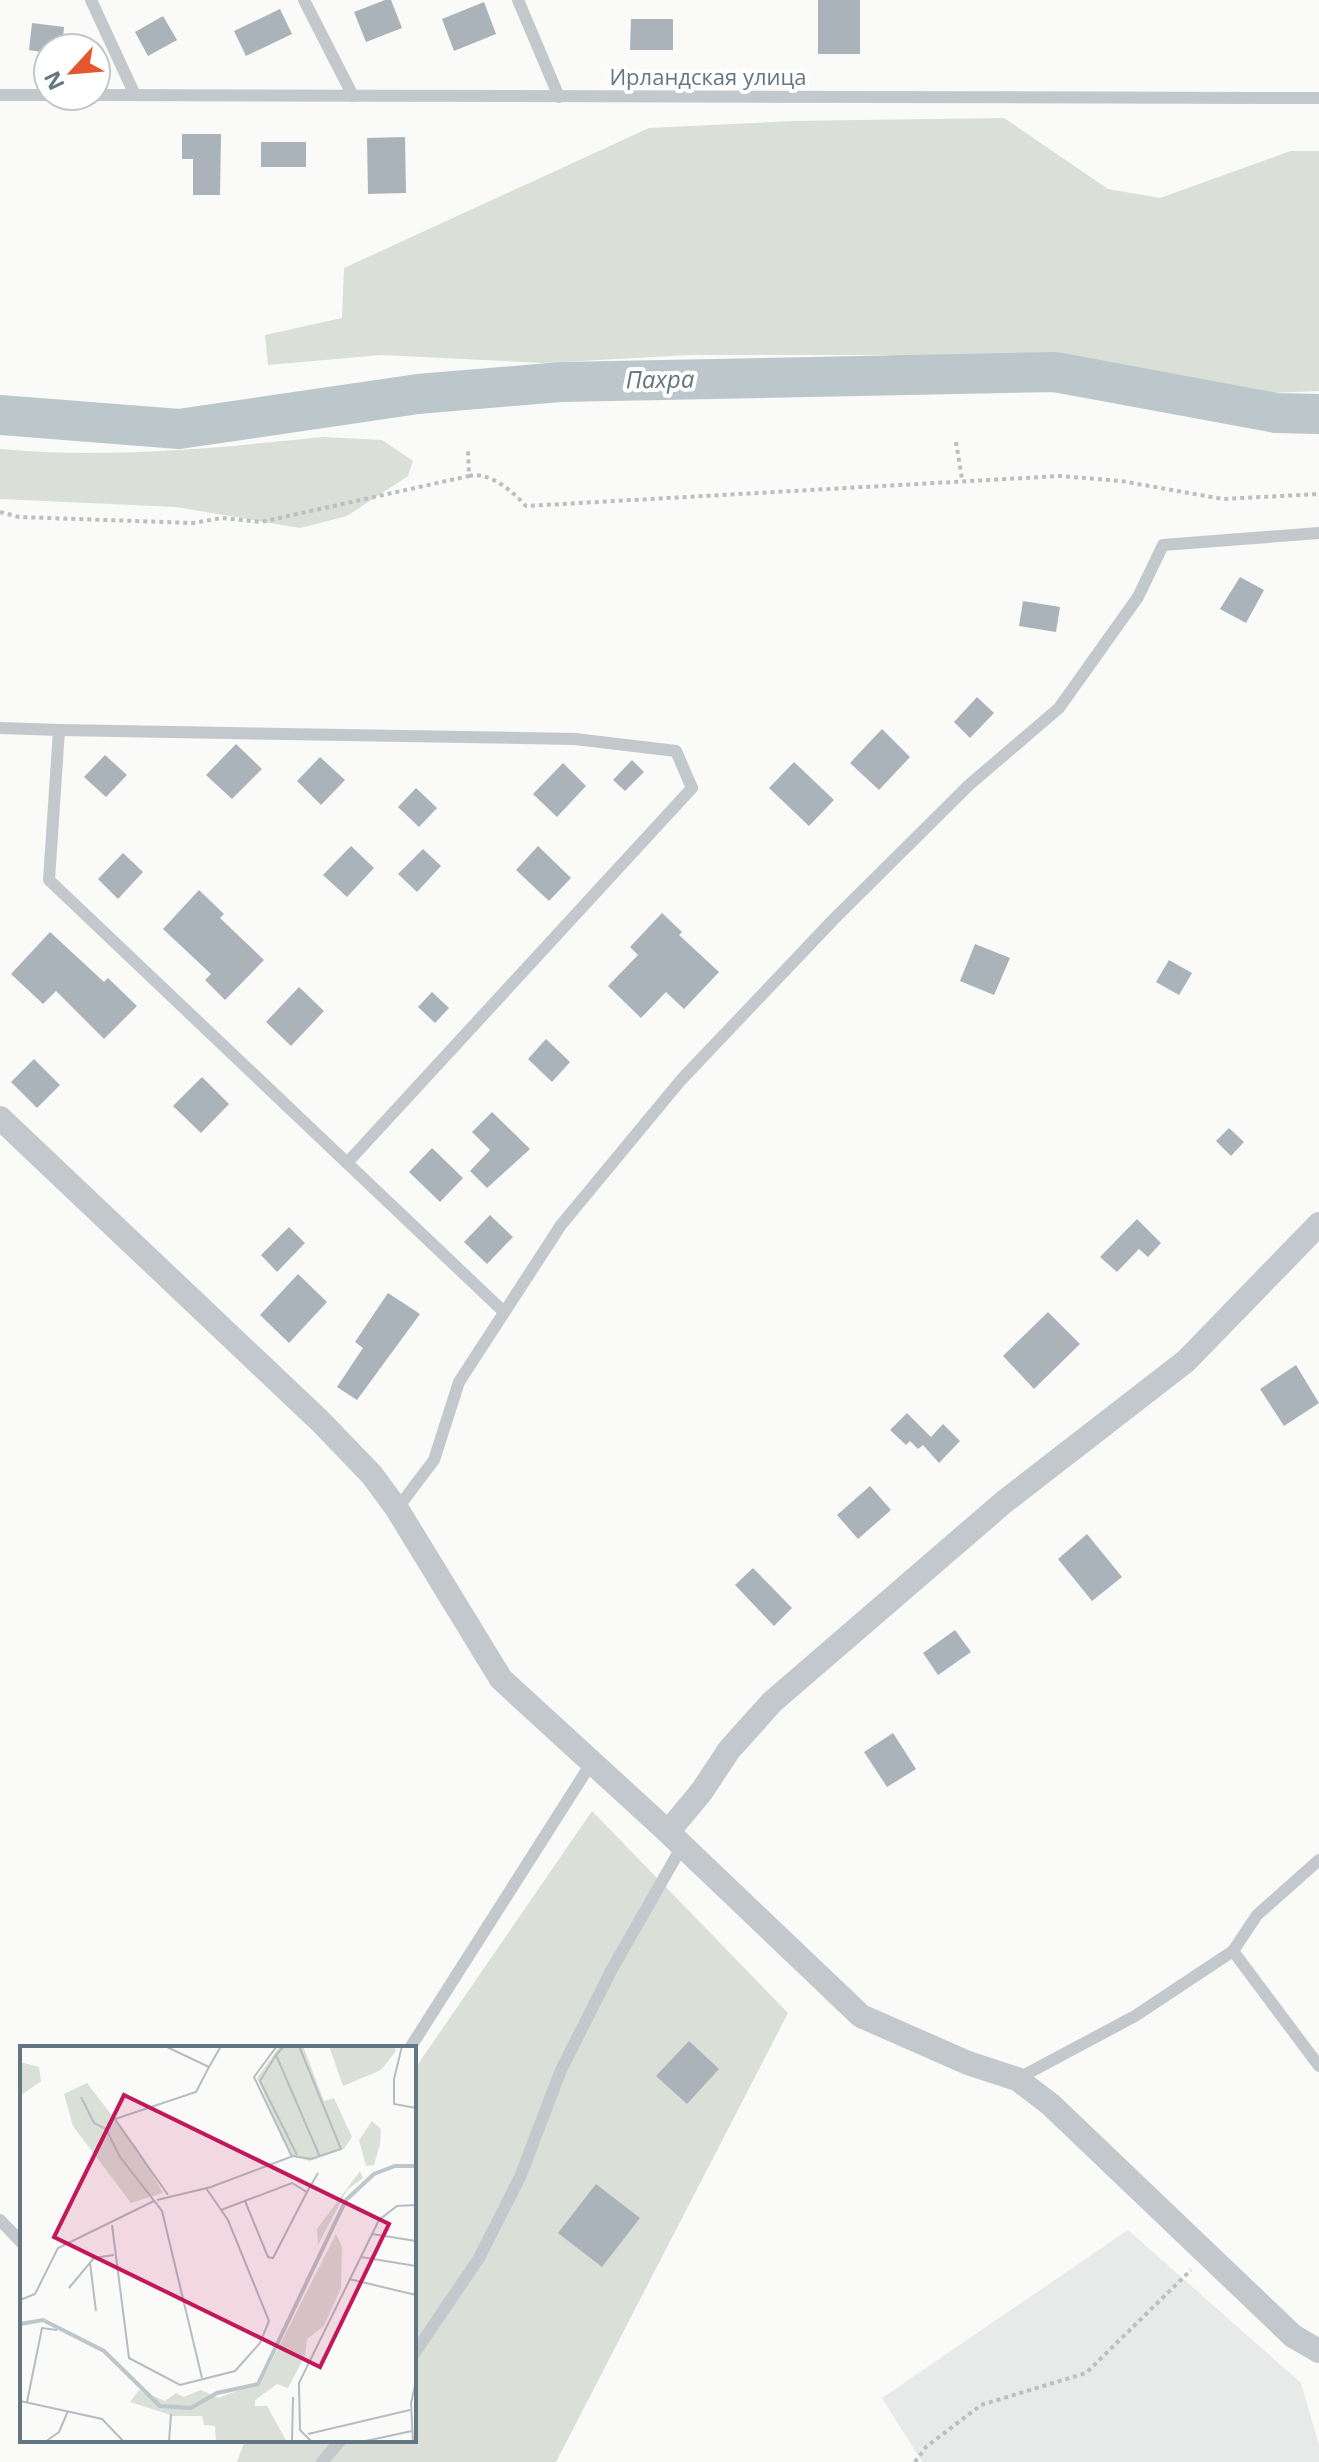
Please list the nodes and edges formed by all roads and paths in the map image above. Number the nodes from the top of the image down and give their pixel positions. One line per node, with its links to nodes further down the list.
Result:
1 (91, 0): 7 (lane)
2 (304, 0): 8 (lane)
3 (518, 0): 9 (lane)
4 (0, 95): 5 (lane)
5 (32, 95)
6 (112, 95): 7 (lane, Ирландская улица)
7 (135, 95): 8 (lane, Ирландская улица)
8 (353, 96): 9 (lane, Ирландская улица)
9 (559, 97): 10 (lane, Ирландская улица)
10 (1319, 98)
11 (956, 442): 14 (path)
12 (468, 451): 13 (path)
13 (469, 476): 14 (path); 16 (path)
14 (962, 479): 15 (path)
15 (1319, 494)
16 (0, 512)
17 (1319, 533): 23 (lane)
18 (0, 728): 19 (lane)
19 (59, 730): 21 (lane); 21 (lane)
20 (0, 1118): 24 (street)
21 (347, 1163): 23 (lane)
22 (1319, 1224): 26 (street)
23 (504, 1312): 24 (lane)
24 (397, 1509): 25 (street)
25 (592, 1762): 26 (street); 29 (lane)
26 (675, 1840): 31 (street); 35 (lane)
27 (1319, 1860): 28 (lane)
28 (1233, 1951): 30 (lane); 31 (lane)
29 (411, 2046)
30 (1319, 2066)
31 (1017, 2079): 34 (street)
32 (0, 2220): 33 (lane)
33 (20, 2241)
34 (1207, 2255): 36 (street); 39 (path)
35 (416, 2351)
36 (1319, 2351)
37 (339, 2442): 38 (lane)
38 (322, 2462)
39 (915, 2462)

